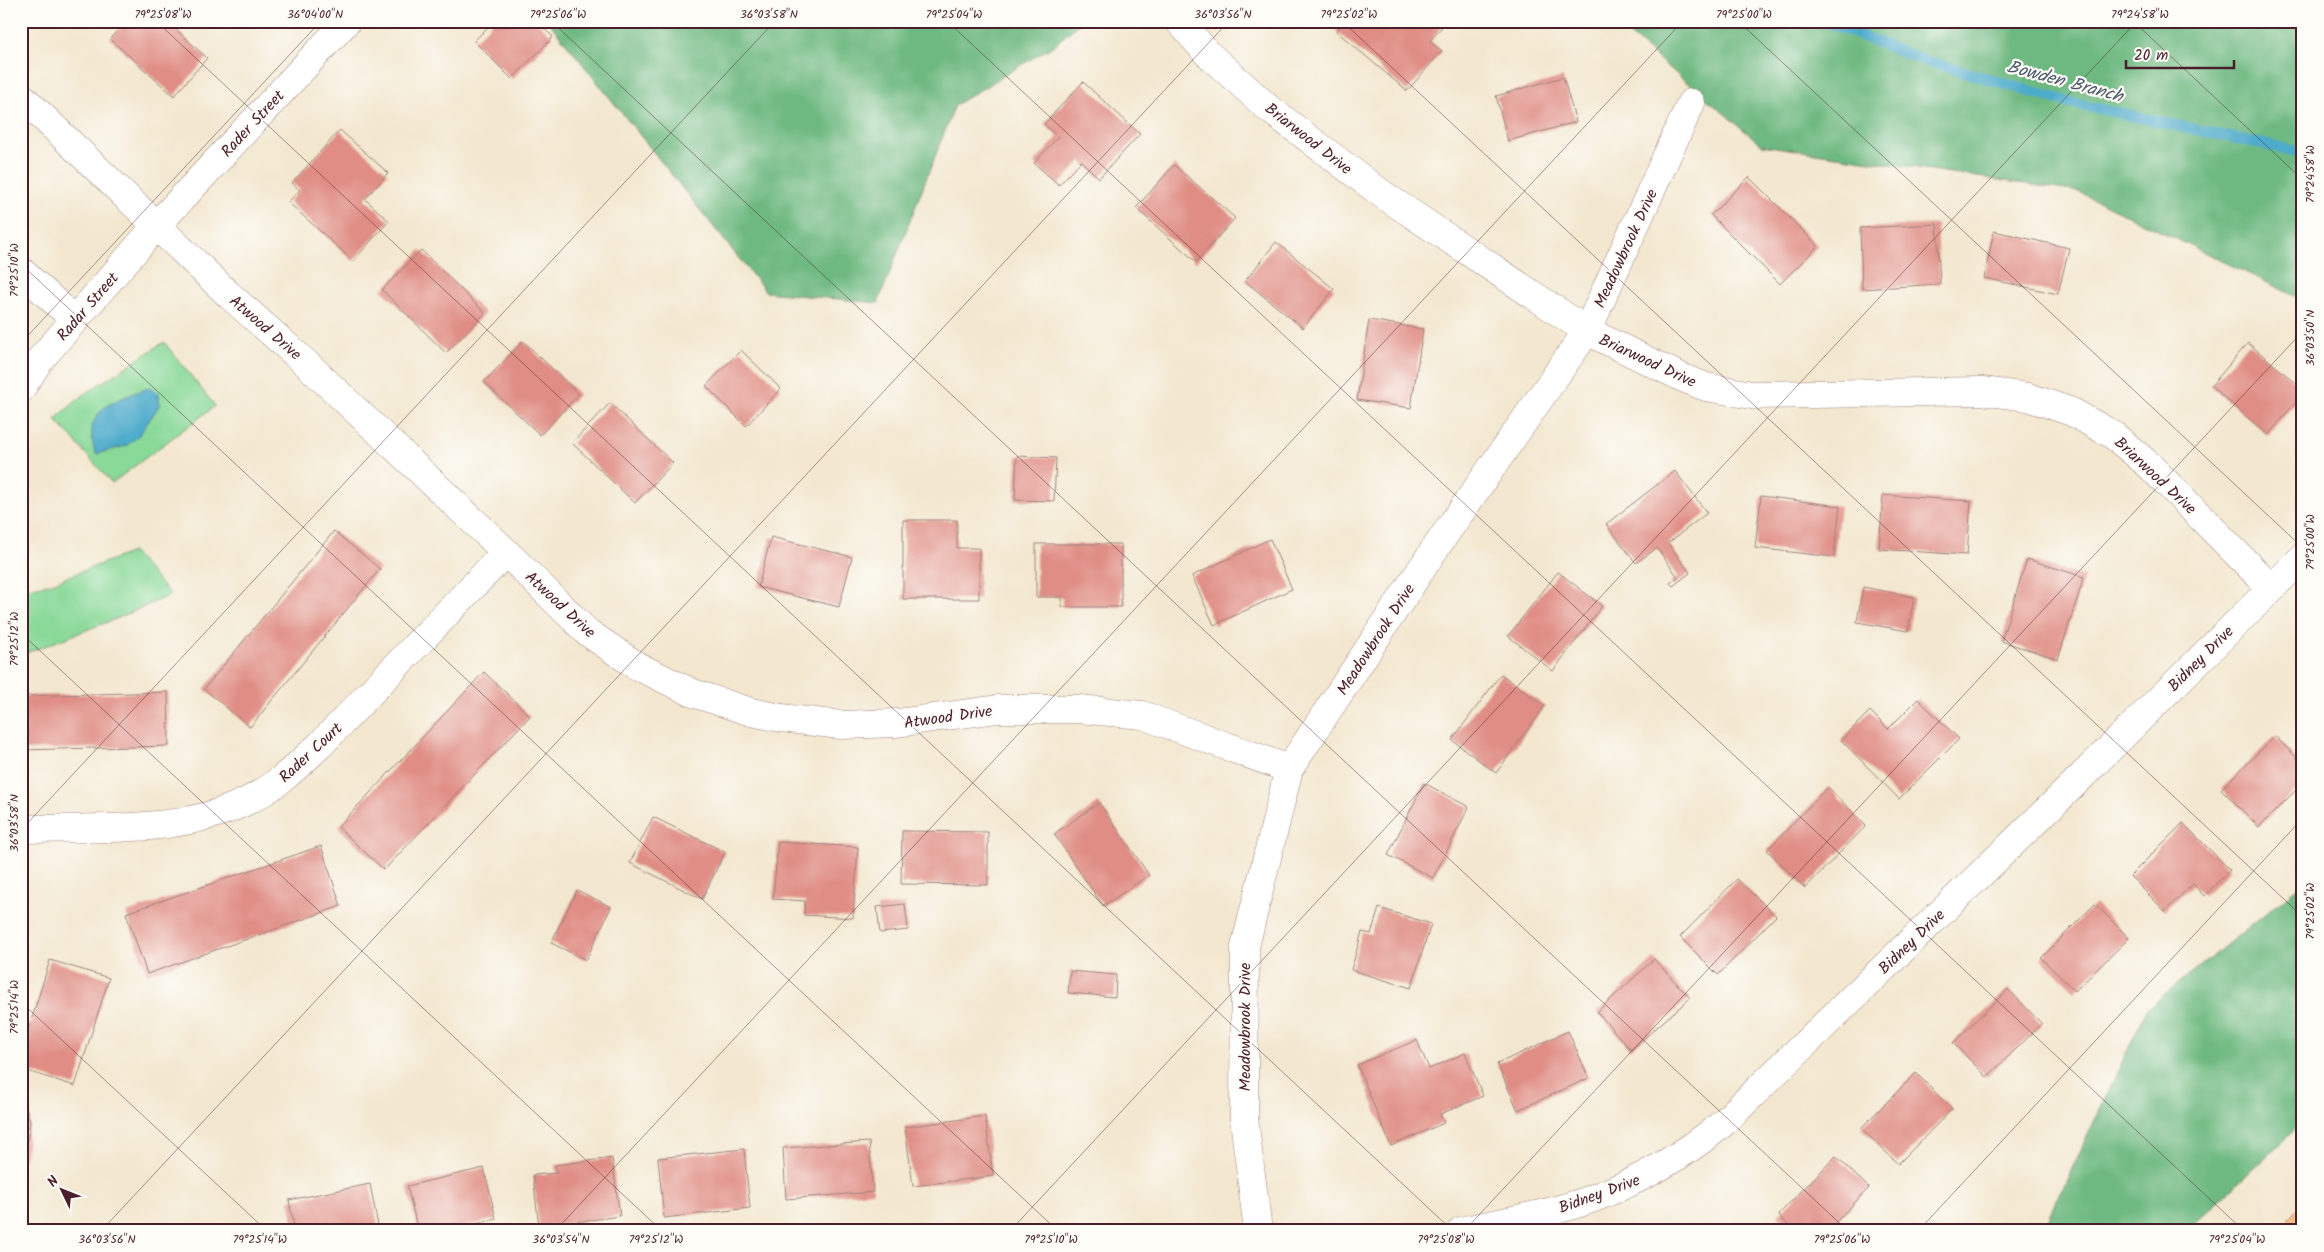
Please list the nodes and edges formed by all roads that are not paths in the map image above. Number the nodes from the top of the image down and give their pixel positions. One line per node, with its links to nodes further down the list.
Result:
1 (348, 21): 5 (street, Rader Street)
2 (1179, 21): 8 (street, Briarwood Drive)
3 (21, 96): 5 (street, Atwood Drive)
4 (1691, 103): 8 (street, Meadowbrook Drive)
5 (157, 225): 7 (street, Radar Street); 10 (street, Atwood Drive)
6 (21, 271): 7 (street)
7 (74, 320): 9 (street, Radar Street)
8 (1587, 331): 12 (street, Briarwood Drive); 13 (street, Meadowbrook Drive)
9 (21, 389)
10 (506, 552): 13 (street, Atwood Drive); 14 (street, Rader Court)
11 (2303, 557): 12 (street, Bidney Drive)
12 (2271, 588): 17 (street, Bidney Drive)
13 (1289, 769): 16 (street, Meadowbrook Drive)
14 (21, 829)
15 (2303, 1224): 18 (highway)
16 (1258, 1231)
17 (1461, 1231)
18 (2296, 1231)

